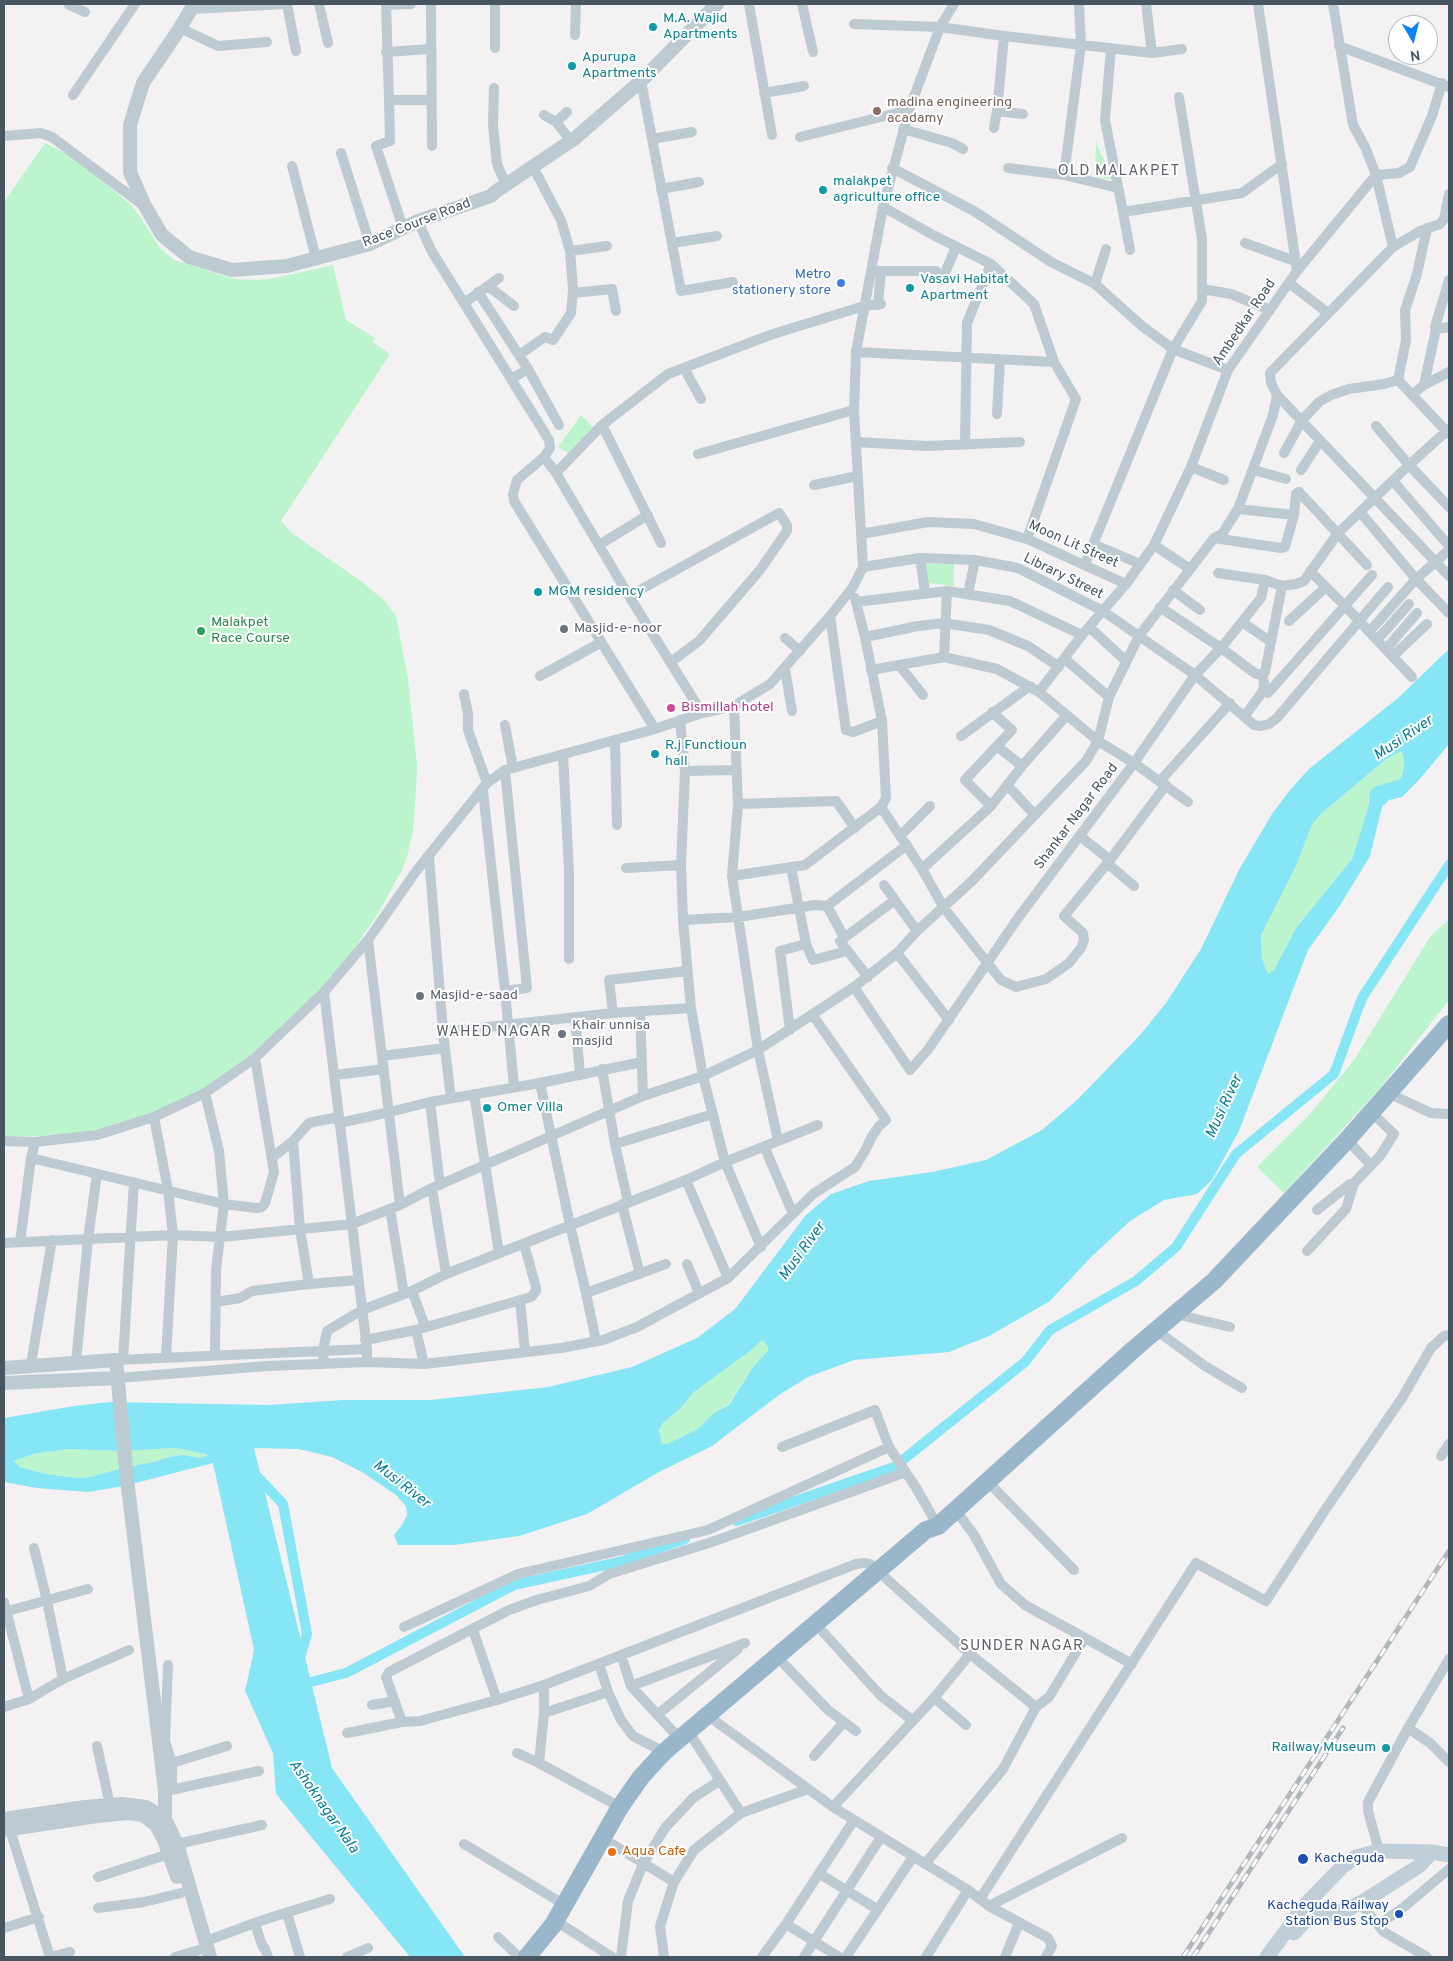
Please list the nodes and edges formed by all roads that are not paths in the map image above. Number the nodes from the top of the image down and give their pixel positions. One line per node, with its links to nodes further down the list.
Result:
1 (69, 4): 19 (street)
2 (135, 4): 42 (street)
3 (286, 4): 18 (street); 33 (street)
4 (319, 4): 26 (street)
5 (386, 4): 6 (street); 34 (street)
6 (411, 4)
7 (431, 4): 31 (street)
8 (495, 4): 29 (street)
9 (576, 4): 23 (street)
10 (718, 4): 37 (street, Race Course Road)
11 (749, 4): 41 (street)
12 (802, 4): 35 (street)
13 (954, 4): 21 (street)
14 (1079, 4): 27 (street)
15 (1146, 4): 36 (street)
16 (1258, 4): 63 (street)
17 (1333, 4): 28 (street)
18 (193, 6): 22 (street, Race Course Road)
19 (85, 12)
20 (854, 24): 21 (street)
21 (940, 26): 24 (street); 46 (street)
22 (180, 28): 25 (street); 76 (street, Race Course Road)
23 (575, 35)
24 (1004, 36): 27 (street); 47 (street)
25 (267, 42)
26 (328, 43)
27 (1081, 45): 30 (street); 68 (street)
28 (1339, 46): 38 (street); 69 (street)
29 (495, 48)
30 (1111, 48): 36 (street); 72 (street)
31 (430, 49): 34 (street); 45 (street)
32 (1182, 49): 36 (street)
33 (296, 51)
34 (386, 52): 44 (street)
35 (813, 52)
36 (1152, 53)
37 (641, 81): 58 (street); 59 (street, Race Course Road)
38 (1446, 85): 69 (street)
39 (804, 86): 41 (street)
40 (494, 88): 71 (street)
41 (764, 93): 55 (street)
42 (73, 95)
43 (1179, 97): 75 (street)
44 (388, 100): 45 (street); 80 (street)
45 (432, 100): 60 (street)
46 (909, 110): 53 (street); 57 (street)
47 (996, 111): 49 (street); 52 (street)
48 (567, 112): 51 (street)
49 (1023, 114)
50 (544, 115): 51 (street)
51 (556, 122): 59 (street)
52 (994, 128)
53 (903, 129): 61 (street); 66 (street)
54 (692, 132): 58 (street)
55 (772, 135)
56 (4, 136): 76 (street)
57 (800, 137)
58 (652, 139): 73 (street)
59 (571, 141): 65 (street, Race Course Road)
60 (432, 146)
61 (963, 149)
62 (341, 153): 85 (street)
63 (1282, 164): 75 (street); 94 (street)
64 (292, 166): 92 (street)
65 (533, 167): 71 (street, Race Course Road); 91 (street)
66 (892, 168): 77 (street); 102 (street)
67 (1008, 168): 68 (street)
68 (1064, 175): 72 (street)
69 (1376, 175): 88 (street); 94 (street, Ambedkar Road)
70 (699, 182): 73 (street)
71 (506, 184): 79 (street, Race Course Road)
72 (1118, 188): 78 (street)
73 (661, 189): 83 (street)
74 (1449, 194): 81 (street)
75 (1197, 200): 78 (street); 104 (street)
76 (145, 206): 92 (street, Race Course Road)
77 (883, 207): 87 (street); 95 (street)
78 (1123, 212): 90 (street)
79 (418, 221): 80 (street, Race Course Road); 107 (street)
80 (403, 228): 85 (street, Race Course Road)
81 (1427, 228): 88 (street); 126 (street)
82 (717, 236): 83 (street)
83 (672, 243): 100 (street)
84 (1245, 243): 94 (street)
85 (370, 244): 92 (street, Race Course Road)
86 (607, 246): 91 (street)
87 (956, 247): 93 (street); 98 (street)
88 (1393, 247): 112 (street)
89 (1106, 249): 102 (street)
90 (1130, 250)
91 (570, 251): 106 (street)
92 (316, 258)
93 (991, 264): 118 (street); 120 (street)
94 (1296, 266): 101 (street, Ambedkar Road)
95 (876, 271): 96 (street); 109 (street); 109 (street)
96 (936, 271)
97 (499, 278): 103 (street)
98 (942, 280)
99 (1449, 280): 114 (street)
100 (733, 282)
101 (1289, 283): 110 (street, Ambedkar Road); 112 (street)
102 (1095, 284): 115 (street)
103 (488, 286): 105 (street); 108 (street)
104 (1202, 289): 110 (street); 115 (street)
105 (478, 292): 107 (street); 117 (street)
106 (573, 293): 111 (street); 117 (street)
107 (464, 304): 125 (street)
108 (514, 306)
109 (864, 306): 116 (street); 121 (street)
110 (1270, 310): 123 (street, Ambedkar Road)
111 (616, 312)
112 (1328, 313): 129 (street)
113 (1449, 327): 114 (street)
114 (1436, 329): 127 (street)
115 (1174, 349): 123 (street); 166 (street)
116 (856, 352): 118 (street); 131 (street)
117 (519, 354): 122 (street)
118 (967, 359): 119 (street); 141 (street)
119 (1000, 360): 120 (street); 132 (street)
120 (1054, 362): 164 (street)
121 (684, 368): 130 (street); 135 (street)
122 (528, 369): 125 (street); 134 (street)
123 (1228, 370): 146 (street, Ambedkar Road)
124 (1449, 372): 127 (street)
125 (511, 379): 144 (street)
126 (1398, 380): 128 (street); 133 (street)
127 (1424, 385): 128 (street)
128 (1412, 394): 137 (street)
129 (1278, 395): 133 (street); 147 (street)
130 (701, 399)
131 (854, 410): 139 (street); 143 (street)
132 (998, 414)
133 (1302, 420): 138 (street); 142 (street)
134 (559, 425)
135 (602, 425): 149 (street); 160 (street)
136 (1376, 426): 145 (street)
137 (1448, 432): 145 (street)
138 (1320, 440): 148 (street); 155 (street)
139 (856, 442): 141 (street); 150 (street)
140 (1020, 442): 141 (street)
141 (964, 444)
142 (1284, 453)
143 (698, 454)
144 (544, 458): 149 (street); 213 (street)
145 (1409, 465): 153 (street); 156 (street)
146 (1191, 467): 152 (street); 168 (street, Ambedkar Road)
147 (1254, 470): 151 (street); 157 (street)
148 (1301, 470)
149 (556, 473): 167 (street)
150 (858, 476): 154 (street); 161 (street)
151 (1286, 479)
152 (1224, 480)
153 (1392, 481): 155 (street); 169 (street)
154 (814, 485)
155 (1375, 499): 158 (street); 173 (street)
156 (1449, 507)
157 (1238, 509): 159 (street); 163 (street)
158 (1360, 513): 162 (street); 181 (street)
159 (1294, 515): 162 (street); 163 (street)
160 (648, 516): 165 (street); 167 (street)
161 (861, 534): 164 (street, Moon Lit Street); 176 (street)
162 (1338, 534): 178 (street); 196 (street)
163 (1214, 538): 177 (street)
164 (1027, 539): 174 (street, Moon Lit Street)
165 (661, 543)
166 (1093, 544): 174 (street); 175 (street)
167 (599, 545): 192 (street)
168 (1154, 545): 175 (street, Ambedkar Road); 177 (street)
169 (1449, 546)
170 (1449, 550): 173 (street)
171 (920, 558): 172 (street, Library Street); 176 (street, Library Street); 190 (street)
172 (975, 560): 191 (street); 199 (street, Library Street)
173 (1436, 563): 180 (street); 181 (street)
174 (1085, 564): 183 (street, Moon Lit Street)
175 (1140, 564): 183 (street, Ambedkar Road)
176 (863, 566): 185 (street)
177 (1190, 569): 188 (street)
178 (1310, 571): 184 (street); 186 (street)
179 (1218, 573): 182 (street)
180 (1449, 576)
181 (1416, 579): 193 (street); 201 (street)
182 (1265, 580): 184 (street); 204 (street, Shankar Nagar Road)
183 (1126, 584): 199 (street, Ambedkar Road)
184 (1282, 586): 214 (street)
185 (853, 587): 194 (street); 202 (street)
186 (1326, 587): 196 (street); 203 (street)
187 (1388, 587): 206 (street)
188 (1173, 590): 197 (street); 198 (street)
189 (947, 591): 190 (street); 191 (street); 205 (street)
190 (925, 592): 194 (street)
191 (968, 594): 207 (street)
192 (629, 596): 220 (street); 220 (street)
193 (1402, 596): 195 (street); 208 (street)
194 (856, 602): 210 (street)
195 (1409, 604): 200 (street); 212 (street)
196 (1346, 606): 206 (street); 231 (street)
197 (1160, 607): 209 (street); 215 (street)
198 (1200, 610)
199 (1103, 611): 207 (street, Ambedkar Road); 209 (street, Library Street)
200 (1418, 613): 217 (street); 217 (street)
201 (1449, 613)
202 (830, 616): 216 (street); 243 (street)
203 (1289, 621)
204 (1242, 622): 214 (street); 215 (street, Shankar Nagar Road)
205 (944, 623): 210 (street); 218 (street); 221 (street)
206 (1360, 623): 208 (street); 241 (street)
207 (1085, 631): 219 (street); 221 (street, Ambedkar Road)
208 (1369, 632): 212 (street)
209 (1139, 636): 219 (street); 226 (street, Library Street)
210 (865, 637): 224 (street)
211 (785, 638): 216 (street)
212 (1377, 640): 217 (street)
213 (600, 642): 227 (street); 245 (street)
214 (1271, 642): 225 (street)
215 (1221, 648): 225 (street); 226 (street, Shankar Nagar Road)
216 (800, 651): 223 (street)
217 (1390, 653): 228 (street)
218 (944, 657): 222 (street); 229 (street)
219 (1126, 660): 234 (street)
220 (671, 662): 239 (street)
221 (1062, 663): 230 (street, Ambedkar Road); 234 (street)
222 (899, 665): 224 (street); 233 (street)
223 (785, 669): 236 (street); 237 (street)
224 (872, 670): 243 (street)
225 (1262, 674): 241 (street)
226 (1195, 675): 235 (street, Library Street); 251 (street, Shankar Nagar Road)
227 (540, 676)
228 (1412, 677)
229 (1030, 686): 230 (street); 238 (street)
230 (1039, 692): 240 (street)
231 (1268, 692)
232 (464, 694): 258 (street)
233 (923, 695)
234 (1109, 696): 248 (street)
235 (1230, 704): 241 (street, Library Street); 256 (street)
236 (734, 706): 239 (street); 254 (street)
237 (792, 711)
238 (992, 712): 246 (street); 249 (street)
239 (702, 713): 242 (street)
240 (1067, 715): 248 (street); 252 (street)
241 (1244, 717)
242 (680, 720): 245 (street); 255 (street)
243 (882, 721): 263 (street)
244 (505, 725): 253 (street)
245 (655, 730): 247 (street)
246 (961, 736)
247 (615, 741): 250 (street); 265 (street)
248 (1098, 741): 251 (street); 264 (street)
249 (998, 746): 252 (street); 262 (street)
250 (563, 754): 253 (street); 291 (street)
251 (1134, 763): 256 (street); 268 (street, Shankar Nagar Road)
252 (1022, 766): 257 (street)
253 (509, 769): 258 (street); 296 (street)
254 (737, 770): 255 (street); 260 (street)
255 (684, 771): 272 (street)
256 (1163, 783): 259 (street); 271 (street)
257 (1007, 785): 262 (street); 264 (street)
258 (485, 787): 270 (street); 296 (street)
259 (1188, 802)
260 (738, 804): 266 (street); 276 (street)
261 (930, 806): 267 (street)
262 (991, 806): 275 (street)
263 (881, 807): 266 (street); 267 (street)
264 (1035, 815): 282 (street)
265 (617, 825)
266 (855, 828): 274 (street)
267 (900, 836): 269 (street)
268 (1080, 836): 271 (street); 292 (street, Shankar Nagar Road)
269 (907, 845): 275 (street); 280 (street)
270 (429, 856): 287 (street); 307 (street)
271 (1109, 861): 278 (street); 292 (street)
272 (681, 865): 273 (street); 284 (street)
273 (626, 868)
274 (791, 868): 276 (street); 281 (street)
275 (922, 869): 282 (street)
276 (732, 876): 283 (street)
277 (884, 885): 279 (street)
278 (1134, 886)
279 (895, 900): 285 (street); 286 (street)
280 (827, 906): 281 (street); 286 (street)
281 (799, 908): 283 (street); 288 (street)
282 (944, 908): 285 (street); 292 (street)
283 (738, 917): 284 (street); 309 (street)
284 (683, 920): 293 (street)
285 (916, 931): 290 (street)
286 (844, 936): 289 (street)
287 (368, 940): 297 (street); 310 (street)
288 (806, 944): 289 (street); 306 (street)
289 (847, 951): 294 (street)
290 (897, 953): 294 (street); 303 (street)
291 (569, 959)
292 (988, 964): 303 (street, Shankar Nagar Road)
293 (687, 971): 298 (street); 300 (street)
294 (868, 977): 295 (street)
295 (854, 987): 301 (street); 303 (street, Shankar Nagar Road)
296 (505, 991): 304 (street)
297 (324, 992): 311 (street); 315 (street)
298 (691, 1008): 299 (street); 317 (street)
299 (640, 1011): 300 (street); 312 (street)
300 (613, 1013): 302 (street)
301 (812, 1014): 306 (street); 357 (street)
302 (575, 1018): 304 (street); 316 (street)
303 (949, 1020)
304 (507, 1025): 307 (street); 319 (street)
305 (1448, 1027): 321 (highway)
306 (790, 1030): 309 (street)
307 (444, 1032): 308 (street)
308 (445, 1048): 310 (street); 324 (street)
309 (758, 1050): 317 (street); 335 (street)
310 (382, 1056): 313 (street)
311 (255, 1058): 320 (street); 343 (street)
312 (642, 1062): 314 (street); 323 (street)
313 (384, 1069): 315 (street); 326 (street)
314 (602, 1069): 316 (street); 327 (street)
315 (335, 1075): 332 (street)
316 (580, 1075): 318 (street)
317 (702, 1076): 323 (street); 329 (street)
318 (540, 1083): 319 (street); 334 (street)
319 (514, 1088): 322 (street)
320 (205, 1093): 331 (street); 354 (street)
321 (1388, 1093): 328 (highway); 330 (street)
322 (474, 1094): 324 (street); 346 (street)
323 (643, 1096): 327 (street)
324 (451, 1098): 325 (street)
325 (430, 1102): 326 (street); 351 (street)
326 (390, 1112): 332 (street); 355 (street)
327 (609, 1112): 334 (street); 340 (street)
328 (1371, 1112): 336 (highway); 345 (street)
329 (713, 1114): 340 (street); 344 (street)
330 (1449, 1114)
331 (154, 1117): 338 (street); 352 (street)
332 (338, 1120): 339 (street); 358 (street)
333 (818, 1125): 335 (street)
334 (550, 1136): 346 (street); 359 (street)
335 (778, 1140): 341 (street)
336 (1347, 1140): 345 (street); 385 (highway)
337 (4, 1141): 338 (street)
338 (35, 1142): 342 (street)
339 (292, 1142): 343 (street); 360 (street)
340 (615, 1144): 353 (street)
341 (764, 1146): 344 (street); 357 (street)
342 (31, 1158): 347 (street); 366 (street)
343 (273, 1158): 354 (street)
344 (725, 1162): 348 (street); 369 (street)
345 (1371, 1165): 350 (street)
346 (484, 1166): 351 (street); 371 (street)
347 (97, 1174): 349 (street); 364 (street)
348 (686, 1180): 353 (street); 376 (street)
349 (134, 1182): 352 (street); 363 (street)
350 (1354, 1183): 356 (street); 370 (street)
351 (436, 1187): 355 (street); 374 (street)
352 (168, 1190): 354 (street); 361 (street)
353 (625, 1203): 359 (street); 375 (street)
354 (224, 1204): 362 (street)
355 (395, 1207): 358 (street); 379 (street)
356 (1317, 1210)
357 (793, 1214): 369 (street)
358 (352, 1224): 360 (street); 377 (street)
359 (570, 1225): 368 (street); 380 (street)
360 (300, 1229): 362 (street); 378 (street)
361 (173, 1235): 362 (street); 363 (street); 395 (street)
362 (221, 1237): 383 (street)
363 (130, 1238): 364 (street); 396 (street)
364 (88, 1239): 365 (street); 397 (street)
365 (52, 1240): 366 (street); 399 (street)
366 (20, 1242): 367 (street)
367 (4, 1243)
368 (524, 1244): 371 (street); 382 (street)
369 (761, 1247): 376 (street)
370 (1307, 1251)
371 (499, 1254): 374 (street)
372 (666, 1264): 375 (street)
373 (687, 1264): 381 (street)
374 (446, 1274): 379 (street)
375 (640, 1274): 380 (street)
376 (728, 1278): 381 (street)
377 (358, 1280): 378 (street); 384 (street)
378 (309, 1284): 383 (street)
379 (408, 1293): 384 (street); 387 (street)
380 (586, 1293): 390 (street)
381 (699, 1293): 390 (street)
382 (520, 1300): 387 (street); 393 (street)
383 (216, 1302): 394 (street)
384 (362, 1310): 391 (street); 392 (street)
385 (1175, 1314): 386 (street); 388 (highway)
386 (1230, 1327)
387 (420, 1328): 391 (street); 401 (street)
388 (1156, 1330): 405 (street); 411 (highway)
389 (1449, 1335): 432 (street)
390 (596, 1341): 393 (street)
391 (366, 1344): 392 (street); 398 (street)
392 (323, 1351): 394 (street); 400 (street)
393 (525, 1352): 401 (street)
394 (214, 1356): 395 (street)
395 (166, 1358): 396 (street)
396 (120, 1360): 397 (street); 403 (street)
397 (76, 1362): 399 (street)
398 (368, 1362): 400 (street); 401 (street)
399 (31, 1364): 402 (street)
400 (324, 1364): 403 (street)
401 (424, 1364)
402 (4, 1368)
403 (118, 1378): 404 (street); 467 (street)
404 (4, 1383)
405 (1242, 1388)
406 (1449, 1444): 409 (street)
407 (782, 1447): 408 (street)
408 (890, 1447): 410 (street); 414 (street)
409 (1440, 1456)
410 (906, 1472): 413 (street); 415 (street)
411 (987, 1481): 412 (highway); 417 (street)
412 (955, 1509): 413 (highway); 425 (street)
413 (938, 1526): 418 (highway)
414 (708, 1530): 415 (street); 422 (street)
415 (712, 1542): 423 (street)
416 (34, 1548): 420 (street)
417 (1074, 1570)
418 (882, 1575): 424 (highway); 427 (street); 428 (street); 447 (highway)
419 (88, 1589): 420 (street)
420 (47, 1601): 421 (street); 434 (street)
421 (5, 1609): 439 (street)
422 (404, 1627)
423 (473, 1630): 440 (street); 441 (street)
424 (823, 1632): 431 (highway); 448 (street)
425 (1084, 1639): 432 (street); 444 (street)
426 (129, 1650): 434 (street)
427 (970, 1654): 438 (street); 444 (street)
428 (620, 1655): 430 (street); 436 (street)
429 (1449, 1659): 452 (street)
430 (599, 1664): 435 (street); 437 (street)
431 (784, 1664): 447 (highway); 450 (street)
432 (1132, 1664): 495 (street)
433 (168, 1665): 462 (street)
434 (63, 1679): 439 (street)
435 (544, 1685): 440 (street); 445 (street)
436 (631, 1686): 446 (street); 446 (street)
437 (608, 1692): 445 (street); 458 (street)
438 (934, 1698): 448 (street); 451 (street)
439 (29, 1699): 443 (street)
440 (497, 1700): 449 (street)
441 (396, 1701): 442 (street); 449 (street)
442 (372, 1705)
443 (4, 1707)
444 (1036, 1707): 486 (street)
445 (544, 1713): 463 (street)
446 (657, 1715): 455 (street)
447 (712, 1718): 455 (highway); 466 (street)
448 (912, 1720): 470 (street)
449 (402, 1722): 454 (street)
450 (844, 1722): 453 (street); 460 (street)
451 (966, 1724)
452 (1408, 1728): 461 (street); 481 (street)
453 (856, 1732)
454 (347, 1733)
455 (687, 1739): 458 (highway); 465 (street); 479 (highway)
456 (97, 1746): 468 (street)
457 (227, 1746): 462 (street)
458 (664, 1752): 469 (highway)
459 (517, 1753): 463 (street)
460 (814, 1756)
461 (1449, 1762)
462 (172, 1763): 467 (street)
463 (539, 1763): 469 (street)
464 (259, 1771): 467 (street)
465 (720, 1781): 471 (street); 485 (street)
466 (808, 1789): 470 (street); 471 (street)
467 (169, 1791): 473 (street)
468 (110, 1805): 473 (street); 475 (street)
469 (620, 1807): 497 (highway)
470 (833, 1807): 472 (street)
471 (741, 1813): 490 (street)
472 (854, 1820): 476 (street); 488 (street)
473 (161, 1824): 475 (street); 480 (street)
474 (262, 1825): 480 (street)
475 (6, 1826): 502 (street)
476 (881, 1837): 484 (street); 491 (street)
477 (1122, 1838): 498 (street)
478 (464, 1844): 497 (street)
479 (612, 1844): 485 (street); 503 (highway)
480 (173, 1849): 489 (street); 493 (street); 512 (street)
481 (1379, 1851): 482 (main road); 532 (main road)
482 (1432, 1852): 483 (main road); 496 (main road)
483 (1449, 1855)
484 (913, 1857): 486 (street); 500 (street)
485 (643, 1864): 490 (street); 523 (street)
486 (925, 1864): 492 (street)
487 (1449, 1869): 507 (street)
488 (820, 1874): 491 (street); 506 (street)
489 (98, 1877)
490 (674, 1882): 524 (street)
491 (848, 1890): 500 (street); 510 (street)
492 (968, 1890): 495 (street); 529 (street)
493 (181, 1892): 499 (street); 512 (street)
494 (330, 1899): 501 (street)
495 (980, 1899): 498 (street)
496 (1360, 1903): 507 (street); 533 (main road)
497 (564, 1905): 503 (highway)
498 (989, 1906): 504 (street)
499 (98, 1908)
500 (877, 1909): 528 (street)
501 (287, 1913): 505 (street); 517 (street)
502 (39, 1917): 508 (street); 514 (street)
503 (560, 1923): 520 (highway); 521 (highway); 522 (street)
504 (1019, 1923): 530 (street); 531 (street)
505 (254, 1924): 512 (street); 516 (street)
506 (786, 1924): 510 (street); 525 (street)
507 (1378, 1925): 534 (street)
508 (4, 1928)
509 (498, 1937): 519 (street)
510 (814, 1942): 526 (street); 527 (street)
511 (368, 1948): 518 (street)
512 (204, 1951): 515 (street)
513 (70, 1952): 514 (street)
514 (50, 1957)
515 (175, 1957)
516 (268, 1957)
517 (300, 1957)
518 (347, 1957)
519 (519, 1957)
520 (527, 1957)
521 (543, 1957)
522 (612, 1957)
523 (621, 1957)
524 (664, 1957)
525 (762, 1957)
526 (804, 1957)
527 (839, 1957)
528 (846, 1957)
529 (926, 1957)
530 (1005, 1957)
531 (1046, 1957)
532 (1267, 1957)
533 (1278, 1957)
534 (1427, 1957)

